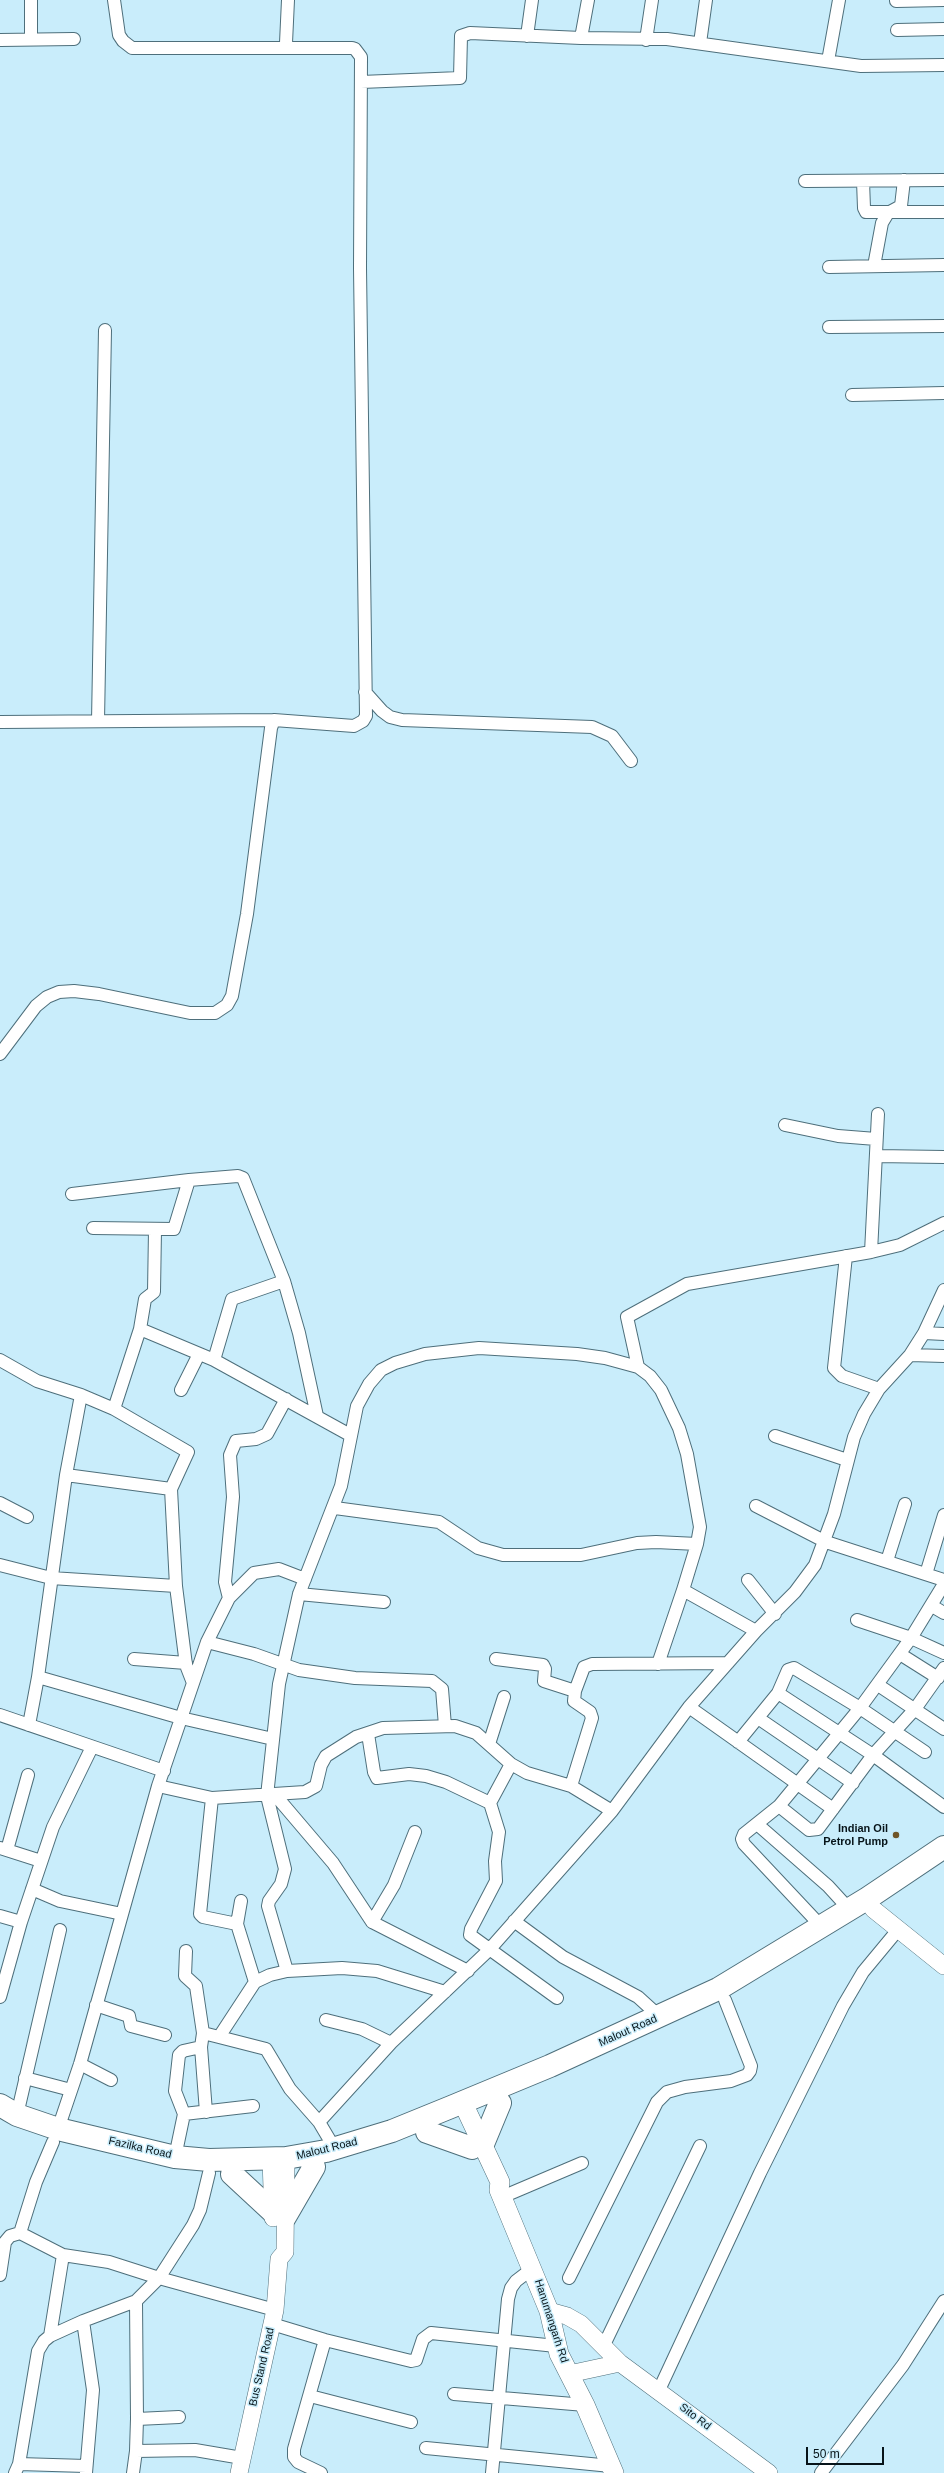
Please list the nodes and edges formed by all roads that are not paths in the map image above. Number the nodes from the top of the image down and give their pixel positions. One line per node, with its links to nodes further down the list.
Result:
1 (32, 0): 14 (street)
2 (114, 0): 20 (street)
3 (288, 0): 20 (street)
4 (532, 0): 13 (street)
5 (588, 0): 16 (street)
6 (652, 0): 18 (street)
7 (706, 0): 19 (street)
8 (839, 0): 21 (street)
9 (944, 0): 10 (street)
10 (896, 1)
11 (944, 29): 12 (street)
12 (897, 30)
13 (528, 36): 16 (street); 23 (street)
14 (31, 38): 15 (street); 17 (street)
15 (74, 38)
16 (581, 38): 18 (street)
17 (0, 40)
18 (646, 40): 19 (street)
19 (700, 43): 21 (street)
20 (289, 48): 23 (street)
21 (828, 60): 22 (street)
22 (944, 65)
23 (361, 82): 38 (street)
24 (904, 180): 25 (street); 27 (street); 29 (street)
25 (944, 180)
26 (805, 181): 27 (street)
27 (863, 181): 29 (street)
28 (944, 212): 29 (street)
29 (888, 213): 31 (street)
30 (944, 265): 31 (street)
31 (874, 266): 32 (street)
32 (829, 267)
33 (944, 326): 34 (street)
34 (829, 327)
35 (105, 330): 40 (street)
36 (944, 393): 37 (street)
37 (852, 395)
38 (365, 692): 39 (street); 42 (street)
39 (274, 720): 40 (street); 43 (street)
40 (98, 721): 41 (street)
41 (0, 722)
42 (631, 761)
43 (0, 1054)
44 (878, 1114): 46 (street)
45 (785, 1125): 46 (street)
46 (876, 1139): 47 (street)
47 (876, 1156): 48 (street); 54 (street)
48 (944, 1156)
49 (189, 1180): 50 (street); 53 (street); 56 (street)
50 (72, 1194)
51 (944, 1223): 54 (street)
52 (93, 1228): 53 (street)
53 (155, 1230): 58 (street)
54 (871, 1252): 55 (street)
55 (846, 1256): 66 (street); 67 (street)
56 (284, 1281): 65 (street); 72 (street)
57 (944, 1290): 59 (street)
58 (140, 1329): 61 (street); 71 (street)
59 (924, 1333): 60 (street); 62 (street)
60 (944, 1334)
61 (199, 1354): 65 (street); 68 (street)
62 (910, 1355): 63 (street); 67 (street)
63 (944, 1356)
64 (0, 1360): 69 (street)
65 (214, 1360): 70 (street)
66 (638, 1367): 73 (street); 85 (street)
67 (879, 1389): 75 (street)
68 (181, 1390)
69 (81, 1395): 71 (street); 76 (street)
70 (286, 1399): 72 (street); 97 (street)
71 (114, 1409): 77 (street)
72 (317, 1416): 73 (street)
73 (350, 1435): 81 (street)
74 (775, 1436): 75 (street)
75 (847, 1460): 84 (street)
76 (66, 1475): 77 (street); 89 (street)
77 (171, 1489): 94 (street)
78 (0, 1503): 83 (street)
79 (905, 1504): 86 (street)
80 (756, 1506): 84 (street)
81 (335, 1508): 85 (street); 90 (street)
82 (944, 1515): 88 (street)
83 (26, 1517)
84 (826, 1542): 86 (street); 101 (street)
85 (697, 1544): 95 (street)
86 (886, 1561): 88 (street)
87 (0, 1565): 89 (street)
88 (926, 1574): 92 (street)
89 (51, 1578): 94 (street); 115 (street)
90 (305, 1579): 96 (street); 97 (street)
91 (748, 1580): 101 (street)
92 (944, 1580)
93 (944, 1584): 99 (street)
94 (176, 1586): 110 (street)
95 (683, 1590): 103 (street); 112 (street)
96 (299, 1594): 98 (street); 113 (street)
97 (228, 1598): 105 (street)
98 (384, 1602)
99 (932, 1606): 100 (street); 104 (street)
100 (944, 1613)
101 (774, 1614): 103 (street)
102 (857, 1620): 104 (street)
103 (756, 1631): 111 (street)
104 (911, 1638): 106 (street); 107 (street)
105 (207, 1642): 113 (street); 116 (street)
106 (944, 1653)
107 (900, 1654): 114 (street); 117 (street)
108 (496, 1659): 118 (street)
109 (134, 1660): 110 (street)
110 (186, 1663): 116 (street)
111 (728, 1663): 112 (street); 121 (street)
112 (658, 1664): 118 (street)
113 (282, 1666): 128 (street); 133 (street)
114 (941, 1673): 123 (street)
115 (38, 1677): 125 (street); 127 (street)
116 (193, 1683): 125 (street)
117 (878, 1685): 122 (street); 123 (street)
118 (575, 1691): 146 (street)
119 (778, 1693): 122 (street); 126 (street); 131 (street)
120 (504, 1697): 135 (street)
121 (689, 1707): 134 (street); 153 (street)
122 (860, 1708): 130 (street); 131 (street)
123 (915, 1709): 129 (street); 130 (street)
124 (0, 1715): 127 (street)
125 (181, 1718): 133 (street); 141 (street)
126 (758, 1718): 134 (street); 139 (street)
127 (29, 1725): 136 (street)
128 (445, 1726): 132 (street); 135 (street)
129 (944, 1729)
130 (893, 1731): 137 (street); 138 (street)
131 (839, 1733): 138 (street); 139 (street)
132 (368, 1734): 147 (street); 149 (street)
133 (273, 1739): 147 (street)
134 (738, 1742): 144 (street)
135 (489, 1744): 140 (street)
136 (92, 1747): 141 (street); 158 (street)
137 (925, 1752)
138 (873, 1755): 143 (street); 151 (street)
139 (817, 1760): 143 (street); 144 (street)
140 (511, 1764): 146 (street); 149 (street)
141 (164, 1771): 145 (street)
142 (28, 1775): 157 (street)
143 (853, 1783): 152 (street)
144 (798, 1785): 150 (street); 152 (street)
145 (158, 1786): 148 (street); 164 (street)
146 (571, 1786): 153 (street)
147 (272, 1796): 148 (street); 168 (street); 176 (street)
148 (212, 1798): 169 (street)
149 (490, 1803): 173 (street)
150 (779, 1806): 152 (street); 154 (street)
151 (944, 1807)
152 (833, 1809)
153 (612, 1811): 166 (street)
154 (757, 1824): 162 (street); 170 (street)
155 (415, 1832): 168 (street)
156 (944, 1847): 162 (highway, Malout Road)
157 (3, 1849): 158 (street)
158 (40, 1861): 160 (street)
159 (944, 1862): 163 (highway, Malout Road)
160 (32, 1889): 164 (street); 167 (street)
161 (241, 1901): 169 (street)
162 (849, 1909): 170 (highway, Malout Road)
163 (873, 1909): 172 (main road); 182 (highway, Malout Road)
164 (122, 1914): 183 (street)
165 (0, 1916): 167 (street)
166 (514, 1921): 173 (street); 184 (street)
167 (21, 1922): 179 (street)
168 (372, 1922): 177 (street)
169 (237, 1924): 178 (street)
170 (821, 1926): 184 (highway, Malout Road)
171 (60, 1930): 193 (street)
172 (897, 1931): 175 (main road); 234 (street)
173 (489, 1950): 177 (street); 181 (street)
174 (186, 1951): 186 (street)
175 (944, 1966)
176 (287, 1971): 178 (street); 180 (street)
177 (468, 1971): 180 (street)
178 (255, 1982): 188 (street)
179 (1, 1989)
180 (445, 1992): 189 (street)
181 (557, 1998)
182 (725, 2000): 192 (highway, Malout Road); 221 (street)
183 (96, 2005): 187 (street); 191 (street)
184 (660, 2016): 192 (highway, Malout Road)
185 (326, 2020): 189 (street)
186 (202, 2033): 188 (street); 190 (street)
187 (165, 2035)
188 (219, 2037): 202 (street)
189 (391, 2043): 202 (street)
190 (201, 2047): 199 (street); 201 (street)
191 (80, 2064): 194 (street); 195 (street)
192 (553, 2072): 196 (highway, Malout Road); 198 (highway, Malout Road)
193 (26, 2078): 195 (street); 200 (street)
194 (111, 2080)
195 (71, 2090): 204 (street)
196 (500, 2103): 198 (highway, Malout Road); 205 (highway)
197 (253, 2106): 199 (street)
198 (460, 2111): 203 (highway, Malout Road); 205 (main road, Hanumangarh Rd); 207 (highway, Malout Road)
199 (206, 2112): 201 (street)
200 (6, 2114): 204 (highway, Fazilka Road)
201 (184, 2114): 208 (street)
202 (319, 2122): 207 (street)
203 (427, 2132): 205 (highway); 211 (highway, Malout Road)
204 (55, 2136): 208 (highway, Fazilka Road); 212 (highway, Fazilka Road); 216 (street)
205 (477, 2146): 214 (main road, Hanumangarh Rd)
206 (700, 2146): 230 (street)
207 (335, 2149): 210 (highway, Malout Road)
208 (175, 2157): 210 (highway, Fazilka Road)
209 (582, 2163): 214 (street)
210 (279, 2165): 211 (highway, Malout Road); 213 (highway, Fazilka Road); 215 (main road, Bus Stand Road)
211 (314, 2167): 215 (highway)
212 (209, 2173): 213 (highway, Fazilka Road); 220 (street)
213 (232, 2174): 215 (highway)
214 (501, 2194): 218 (main road, Hanumangarh Rd)
215 (279, 2214): 225 (main road, Bus Stand Road)
216 (20, 2233): 217 (street); 219 (street)
217 (63, 2254): 220 (street); 227 (street)
218 (533, 2268): 224 (main road, Hanumangarh Rd); 229 (street)
219 (0, 2274)
220 (159, 2278): 222 (street); 225 (street)
221 (569, 2278)
222 (136, 2301): 226 (street); 240 (street)
223 (944, 2301): 254 (street)
224 (550, 2311): 230 (main road, Sito Rd); 231 (main road, Hanumangarh Rd)
225 (273, 2317): 228 (street); 245 (main road, Bus Stand Road)
226 (82, 2321): 227 (street); 248 (street)
227 (50, 2336): 247 (street)
228 (325, 2340): 229 (street); 236 (street)
229 (505, 2342): 231 (street); 237 (street)
230 (604, 2345): 232 (main road, Sito Rd)
231 (556, 2346): 233 (main road, Hanumangarh Rd)
232 (620, 2363): 233 (main road); 234 (main road, Sito Rd)
233 (569, 2374): 238 (main road, Hanumangarh Rd)
234 (659, 2390): 253 (main road, Sito Rd)
235 (454, 2394): 237 (street)
236 (310, 2396): 241 (street); 251 (street)
237 (499, 2398): 238 (street); 244 (street)
238 (585, 2405): 249 (main road, Hanumangarh Rd)
239 (179, 2417): 240 (street)
240 (137, 2419): 243 (street)
241 (410, 2422)
242 (426, 2448): 244 (street)
243 (136, 2451): 245 (street); 250 (street)
244 (493, 2455): 246 (street); 252 (street)
245 (241, 2465)
246 (558, 2467): 249 (street)
247 (17, 2468): 248 (street)
248 (86, 2469)
249 (613, 2469)
250 (133, 2473)
251 (321, 2473)
252 (492, 2473)
253 (769, 2473)
254 (821, 2473)

